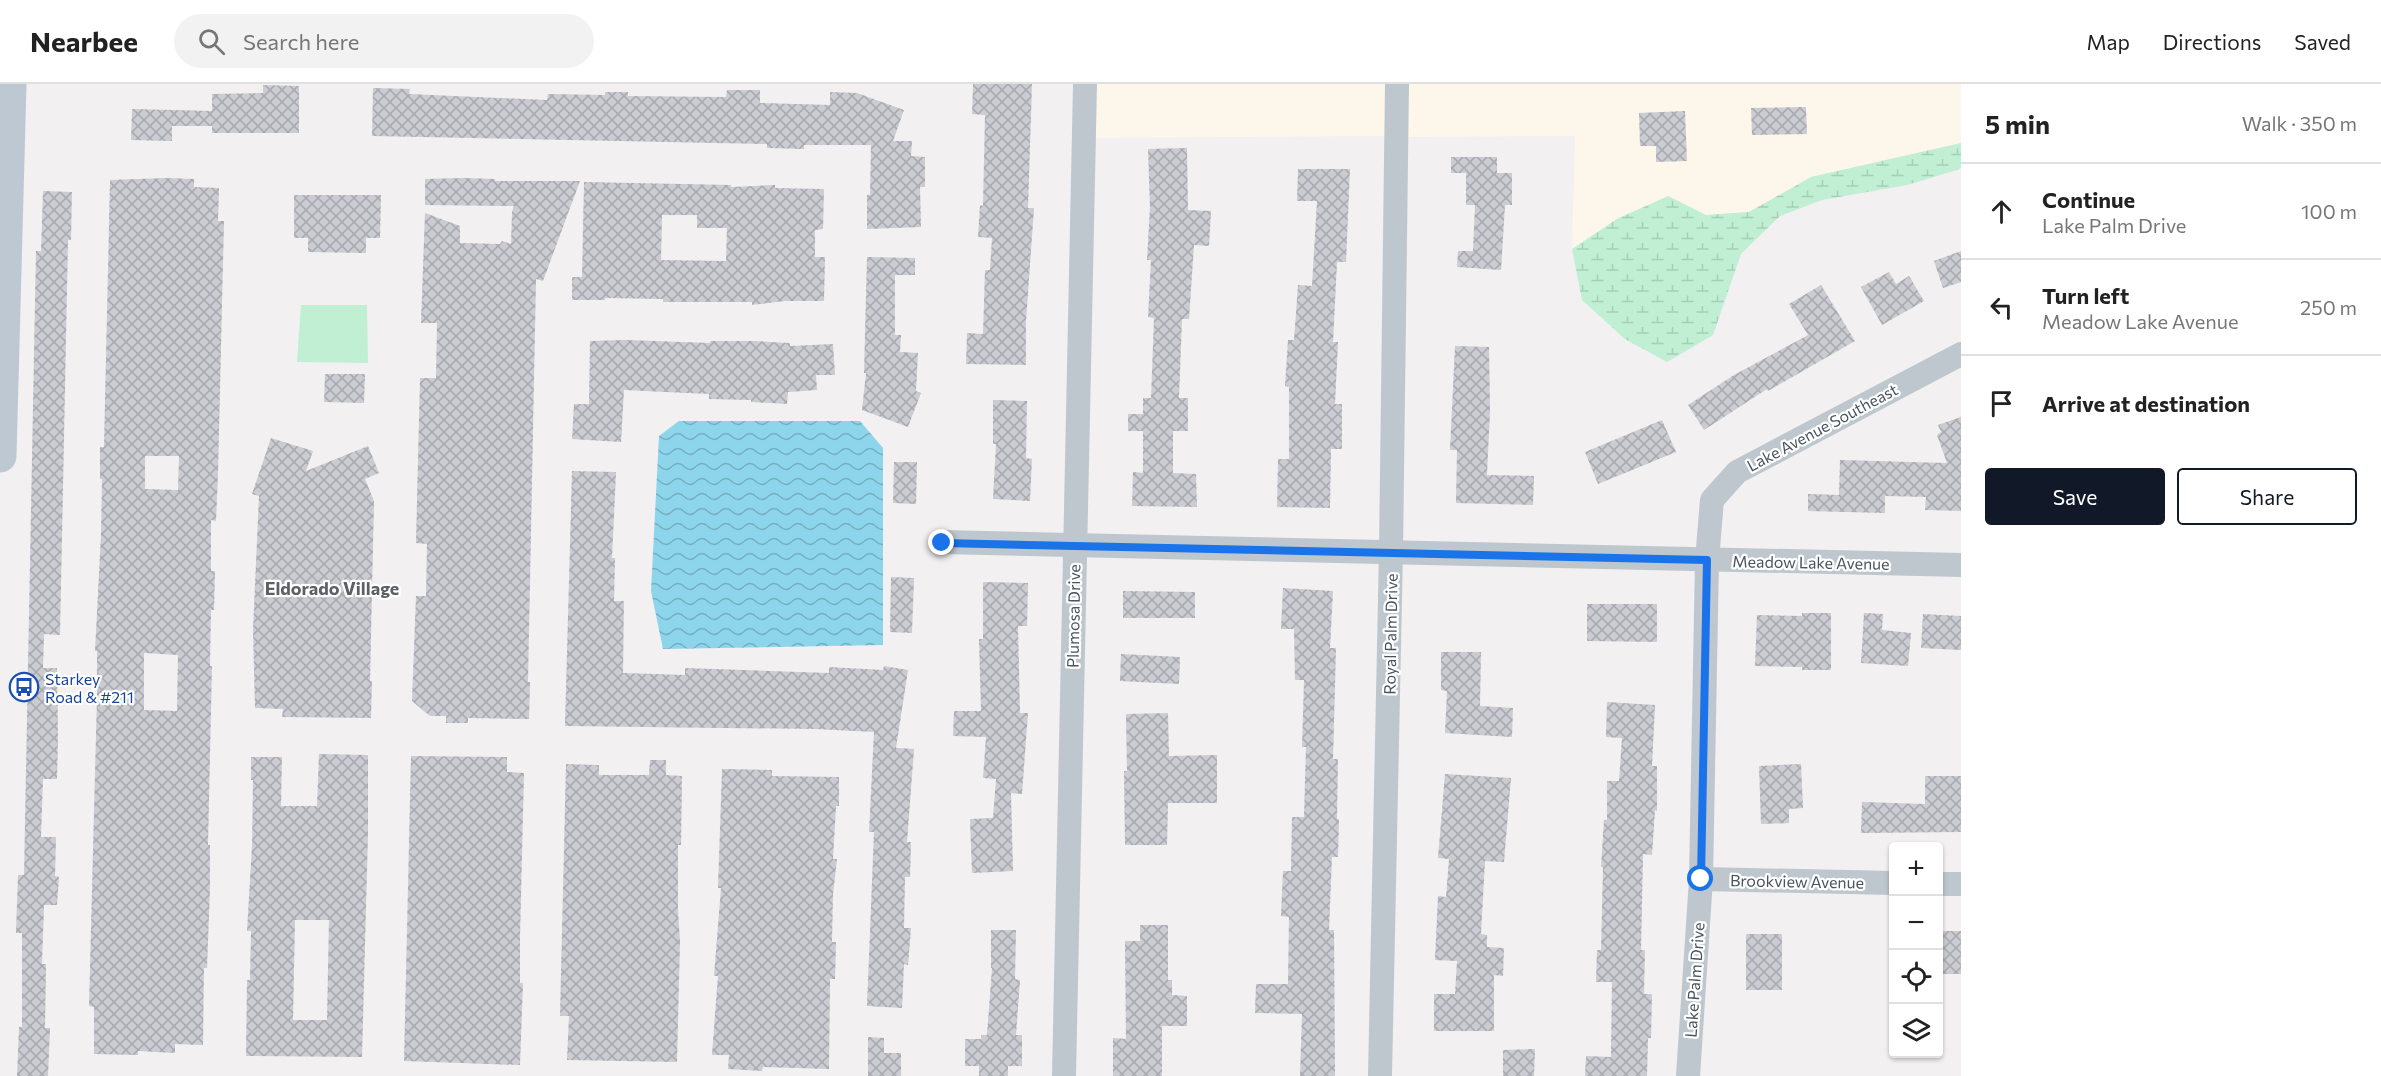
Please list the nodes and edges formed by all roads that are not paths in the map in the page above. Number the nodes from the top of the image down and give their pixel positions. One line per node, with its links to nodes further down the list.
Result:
1 (10, 84): 5 (main road)
2 (1085, 84): 8 (street, Plumosa Drive)
3 (1397, 84): 9 (street, Royal Palm Drive)
4 (1961, 354): 10 (street, Lake Avenue Southeast)
5 (0, 435): 6 (main road)
6 (0, 456)
7 (942, 543): 8 (street, Meadow Lake Avenue)
8 (1075, 544): 9 (street, Meadow Lake Avenue); 16 (street, Plumosa Drive)
9 (1391, 551): 10 (street, Meadow Lake Avenue); 17 (street, Royal Palm Drive)
10 (1707, 560): 11 (street, Meadow Lake Avenue); 12 (street, Lake Palm Drive)
11 (1961, 565)
12 (1701, 879): 13 (street, Brookview Avenue); 18 (street, Lake Palm Drive)
13 (1889, 883)
14 (1943, 884): 15 (street)
15 (1961, 884)
16 (1064, 1076)
17 (1380, 1076)
18 (1688, 1076)

